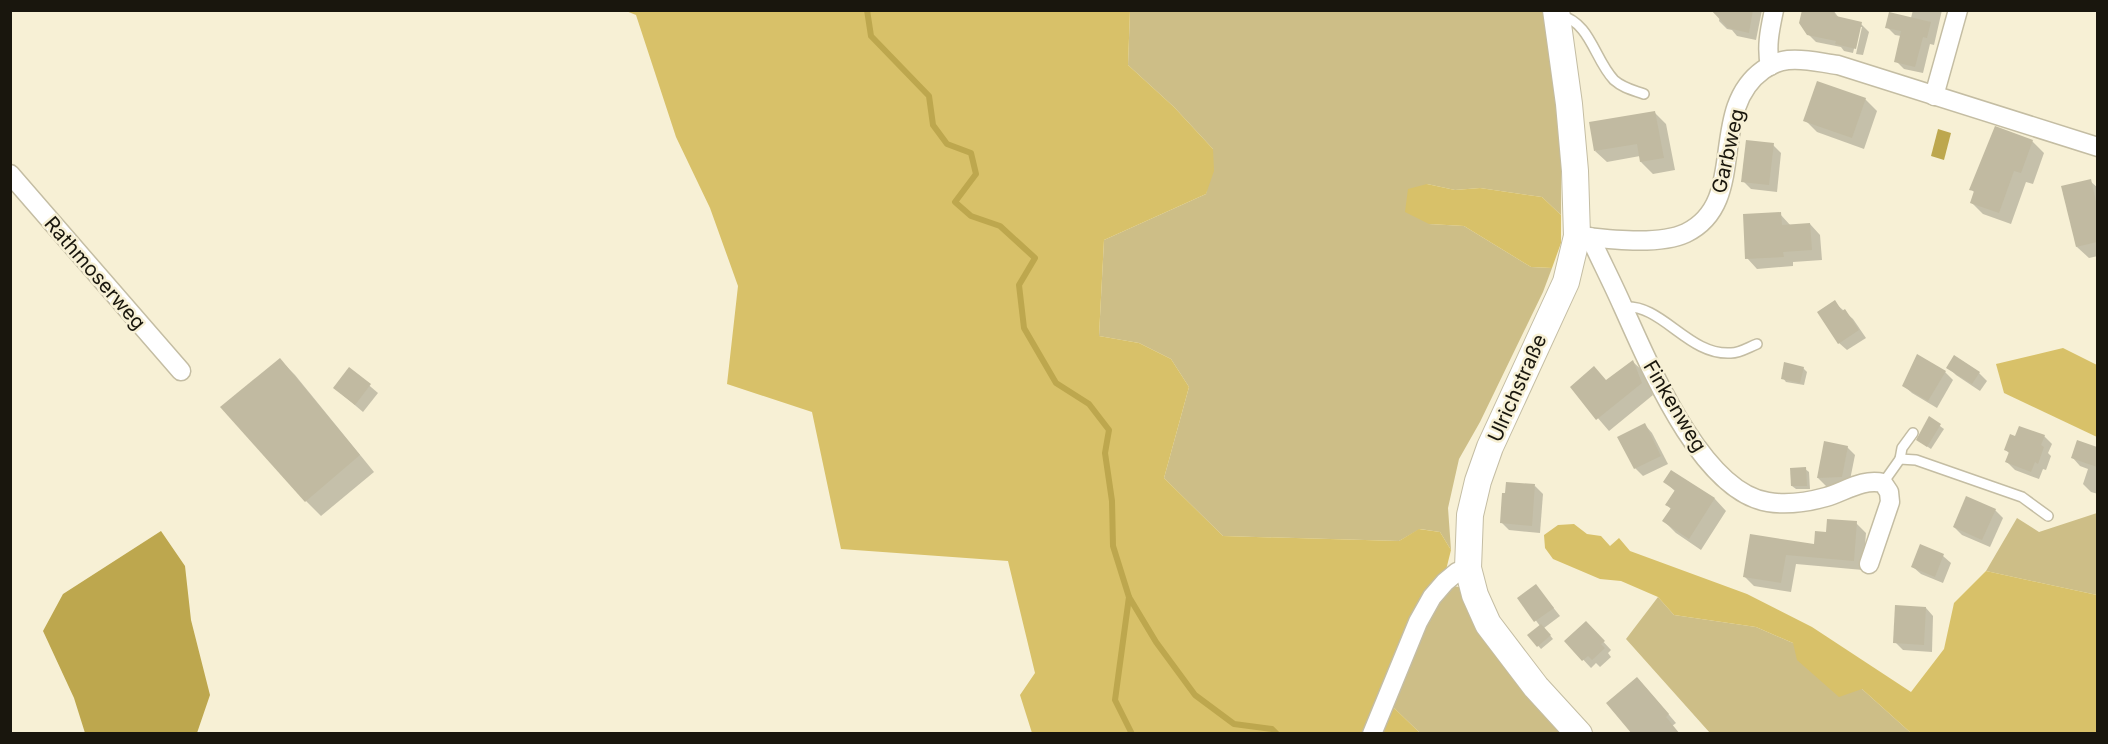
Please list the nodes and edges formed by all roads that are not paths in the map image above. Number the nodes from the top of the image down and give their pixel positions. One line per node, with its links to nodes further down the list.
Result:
1 (1774, 10): 4 (street)
2 (1958, 10): 6 (street)
3 (1557, 12): 5 (lane); 9 (street, Ulrichstraße)
4 (1770, 66): 6 (street, Garbweg); 9 (street, Garbweg)
5 (1644, 94)
6 (1934, 96): 7 (street, Garbweg)
7 (2097, 147)
8 (10, 174): 12 (street, Rathmoserweg)
9 (1583, 237): 10 (street, Finkenweg); 18 (street, Ulrichstraße)
10 (1623, 307): 11 (lane); 15 (street, Finkenweg)
11 (1757, 344)
12 (181, 371)
13 (1913, 433): 14 (lane)
14 (1900, 459): 15 (lane); 16 (lane)
15 (1883, 483): 17 (street)
16 (2048, 516)
17 (1869, 564)
18 (1468, 568): 19 (street); 20 (street, Ulrichstraße)
19 (1372, 734)
20 (1579, 734)

